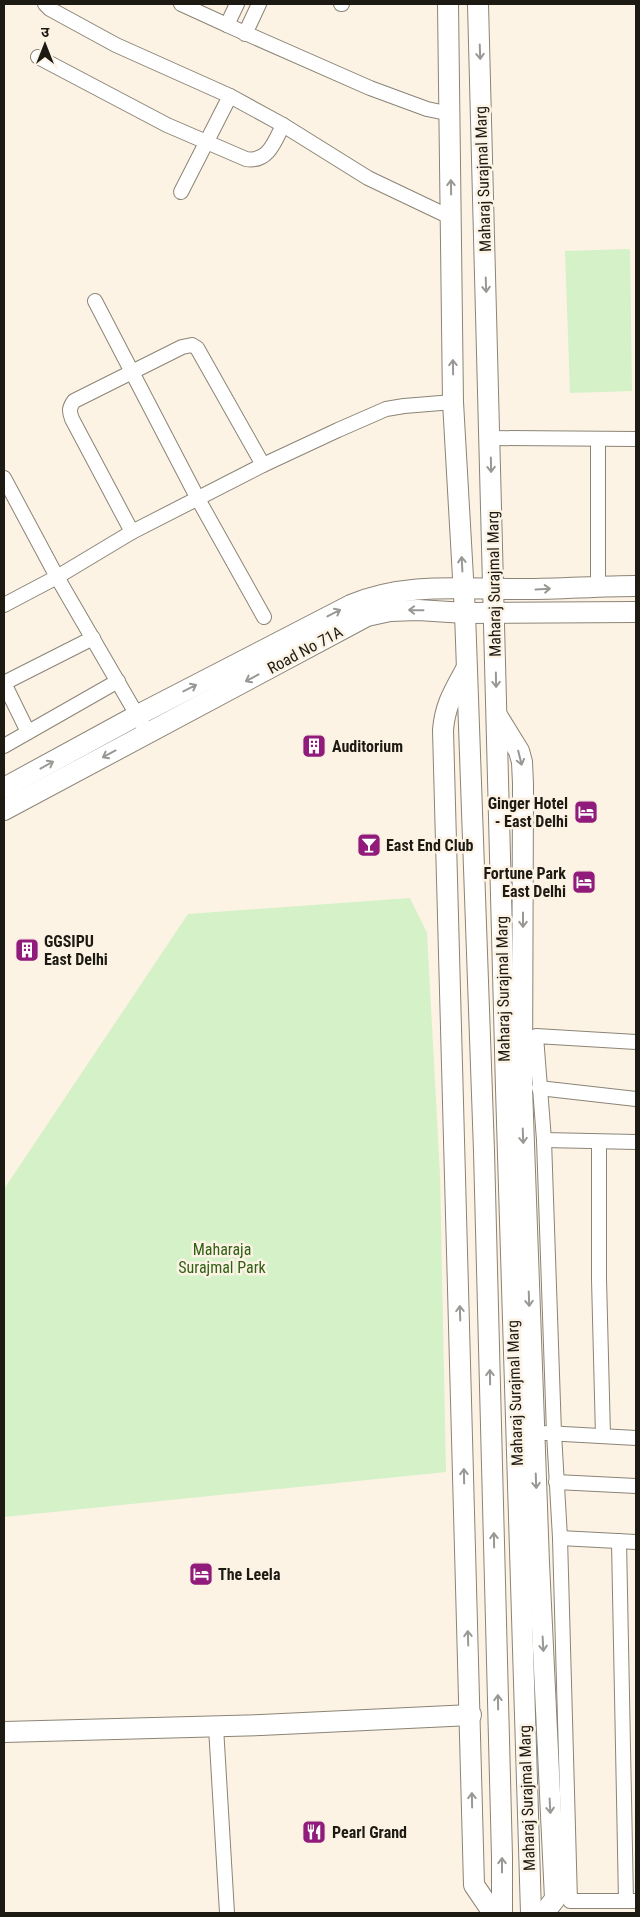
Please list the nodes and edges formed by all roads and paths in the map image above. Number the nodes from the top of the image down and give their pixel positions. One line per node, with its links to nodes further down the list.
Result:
1 (45, 4): 10 (street)
2 (181, 4): 7 (street)
3 (237, 4): 7 (street)
4 (259, 4): 8 (street)
5 (448, 4): 11 (street, Maharaj Surajmal Marg)
6 (478, 4): 19 (street, Maharaj Surajmal Marg, one-way to 19)
7 (227, 25): 8 (street)
8 (245, 34): 11 (street)
9 (38, 57): 13 (street)
10 (230, 96): 12 (street); 13 (street)
11 (451, 114): 15 (street, Maharaj Surajmal Marg, one-way to 11)
12 (283, 125): 13 (street); 15 (street)
13 (207, 143): 14 (street)
14 (181, 192)
15 (452, 218): 18 (street, Maharaj Surajmal Marg, one-way to 15)
16 (95, 301): 17 (street)
17 (133, 373): 22 (street); 24 (street); 25 (street)
18 (453, 402): 22 (street); 29 (street, Maharaj Surajmal Marg, one-way to 18)
19 (490, 438): 20 (street); 30 (street, Maharaj Surajmal Marg, one-way to 30)
20 (598, 439): 21 (street); 27 (street)
21 (636, 439)
22 (263, 465): 24 (street)
23 (4, 478): 26 (street)
24 (198, 499): 25 (street); 35 (street)
25 (132, 532): 26 (street)
26 (57, 577): 31 (street); 36 (street)
27 (598, 586): 28 (street, Road No 71A); 30 (street, Road No 71A, one-way to 27)
28 (636, 586)
29 (463, 587): 30 (street, Road No 71A); 34 (street, Maharaj Surajmal Marg); 40 (street, Road No 71A, one-way to 29)
30 (494, 589): 32 (street, Maharaj Surajmal Marg)
31 (4, 606)
32 (495, 612): 33 (street, Road No 71A); 34 (street, Road No 71A); 47 (street, Maharaj Surajmal Marg, one-way to 47)
33 (636, 612)
34 (465, 613): 37 (street, Maharaj Surajmal Marg); 42 (street, Road No 71A, one-way to 42)
35 (264, 618)
36 (93, 638): 38 (street); 39 (street)
37 (466, 669): 56 (street, Maharaj Surajmal Marg, one-way to 37); 57 (street, Maharaj Surajmal Marg, one-way to 37)
38 (118, 681): 40 (street); 41 (street)
39 (4, 683): 41 (street)
40 (138, 715): 42 (street); 44 (street, Road No 71A, one-way to 40)
41 (28, 732): 43 (street)
42 (148, 734): 45 (street, Road No 71A, one-way to 45)
43 (4, 746)
44 (4, 788)
45 (4, 810)
46 (636, 1042): 47 (street)
47 (522, 1088): 48 (street); 49 (street); 52 (street, one-way to 52)
48 (636, 1099)
49 (544, 1140): 50 (street); 53 (street)
50 (599, 1142): 51 (street); 54 (street)
51 (636, 1142)
52 (525, 1432): 53 (street); 70 (street, Maharaj Surajmal Marg); 71 (street, one-way to 71)
53 (554, 1433): 54 (street); 58 (street)
54 (602, 1436): 55 (street)
55 (636, 1438)
56 (463, 1440): 57 (street); 63 (street, Maharaj Surajmal Marg, one-way to 56)
57 (491, 1441): 69 (street, Maharaj Surajmal Marg, one-way to 57)
58 (556, 1482): 59 (street); 60 (street)
59 (636, 1486)
60 (560, 1538): 61 (street); 66 (street)
61 (619, 1541): 62 (street); 66 (street)
62 (636, 1542)
63 (471, 1715): 64 (street); 68 (street, Maharaj Surajmal Marg, one-way to 63)
64 (216, 1727): 65 (street); 67 (street)
65 (4, 1732)
66 (631, 1901)
67 (226, 1913)
68 (493, 1913)
69 (502, 1913)
70 (531, 1913)
71 (544, 1913)

